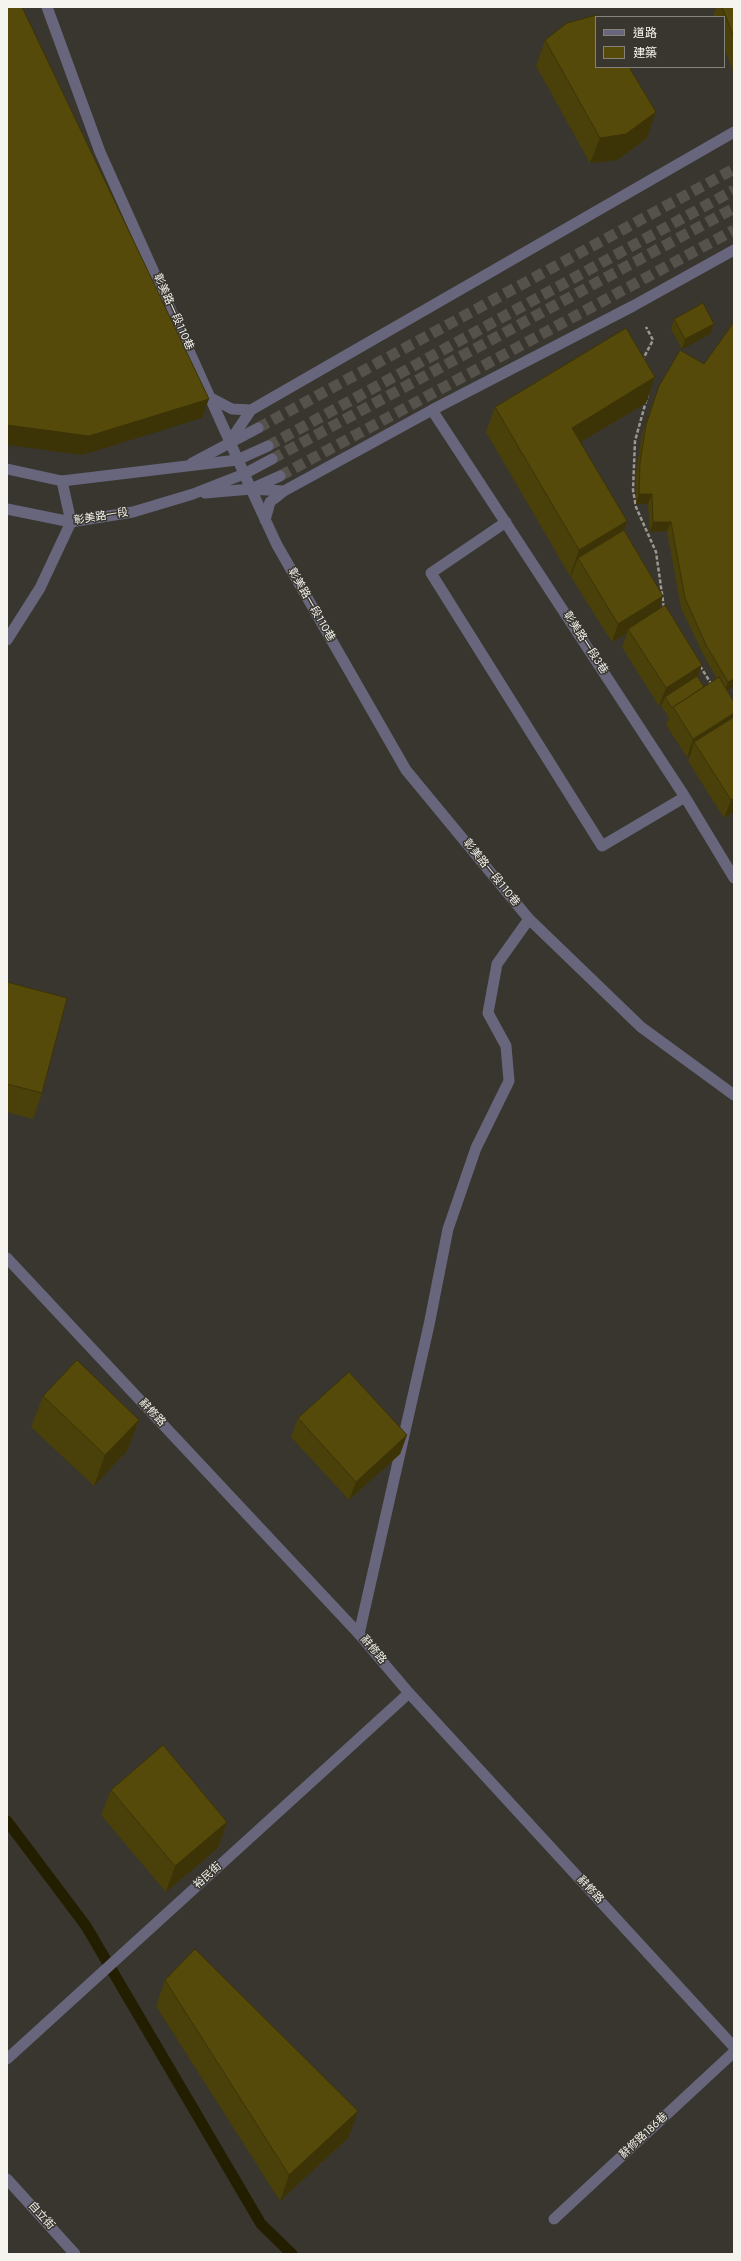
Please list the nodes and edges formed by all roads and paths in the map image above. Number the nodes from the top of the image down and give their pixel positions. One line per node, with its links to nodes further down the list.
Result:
1 (47, 7): 7 (street, 彰美路一段110巷)
2 (734, 132): 8 (street)
3 (734, 250): 4 (street)
4 (633, 306): 5 (path); 9 (street)
5 (644, 367)
6 (647, 387): 27 (path)
7 (211, 398): 8 (street); 11 (street, 彰美路一段110巷)
8 (251, 410): 11 (street)
9 (432, 410): 21 (street); 26 (street, 彰美路一段3巷)
10 (258, 428): 11 (street)
11 (230, 441): 14 (street, 彰美路一段110巷); 15 (street)
12 (268, 446): 14 (street)
13 (272, 459): 17 (street, 彰美路一段)
14 (237, 460): 15 (street); 17 (street, 彰美路一段110巷)
15 (187, 465): 19 (street)
16 (7, 469): 19 (street)
17 (244, 474): 20 (street, 彰美路一段110巷); 22 (street, 彰美路一段)
18 (280, 476): 20 (street, 彰美路一段)
19 (62, 481): 25 (street)
20 (251, 489): 21 (street); 22 (street, 彰美路一段); 24 (street, 彰美路一段110巷)
21 (284, 491): 24 (street)
22 (193, 494): 25 (street, 彰美路一段)
23 (7, 509): 25 (street, 彰美路一段)
24 (265, 520): 33 (street, 彰美路一段110巷)
25 (71, 522): 28 (street)
26 (506, 522): 31 (street, 彰美路一段3巷); 31 (street)
27 (665, 615)
28 (7, 640)
29 (696, 661): 30 (path)
30 (714, 687)
31 (686, 796): 32 (street, 彰美路一段3巷)
32 (734, 878)
33 (528, 919): 34 (street, 彰美路一段110巷); 36 (street)
34 (734, 1095)
35 (7, 1258): 36 (street, 辭修路)
36 (359, 1634): 37 (street, 辭修路)
37 (409, 1693): 38 (street, 辭修路); 40 (street, 裕民街)
38 (734, 2047)
39 (734, 2052): 42 (street, 辭修路186巷)
40 (7, 2059)
41 (7, 2179): 43 (street, 自立街)
42 (554, 2219)
43 (75, 2254)

